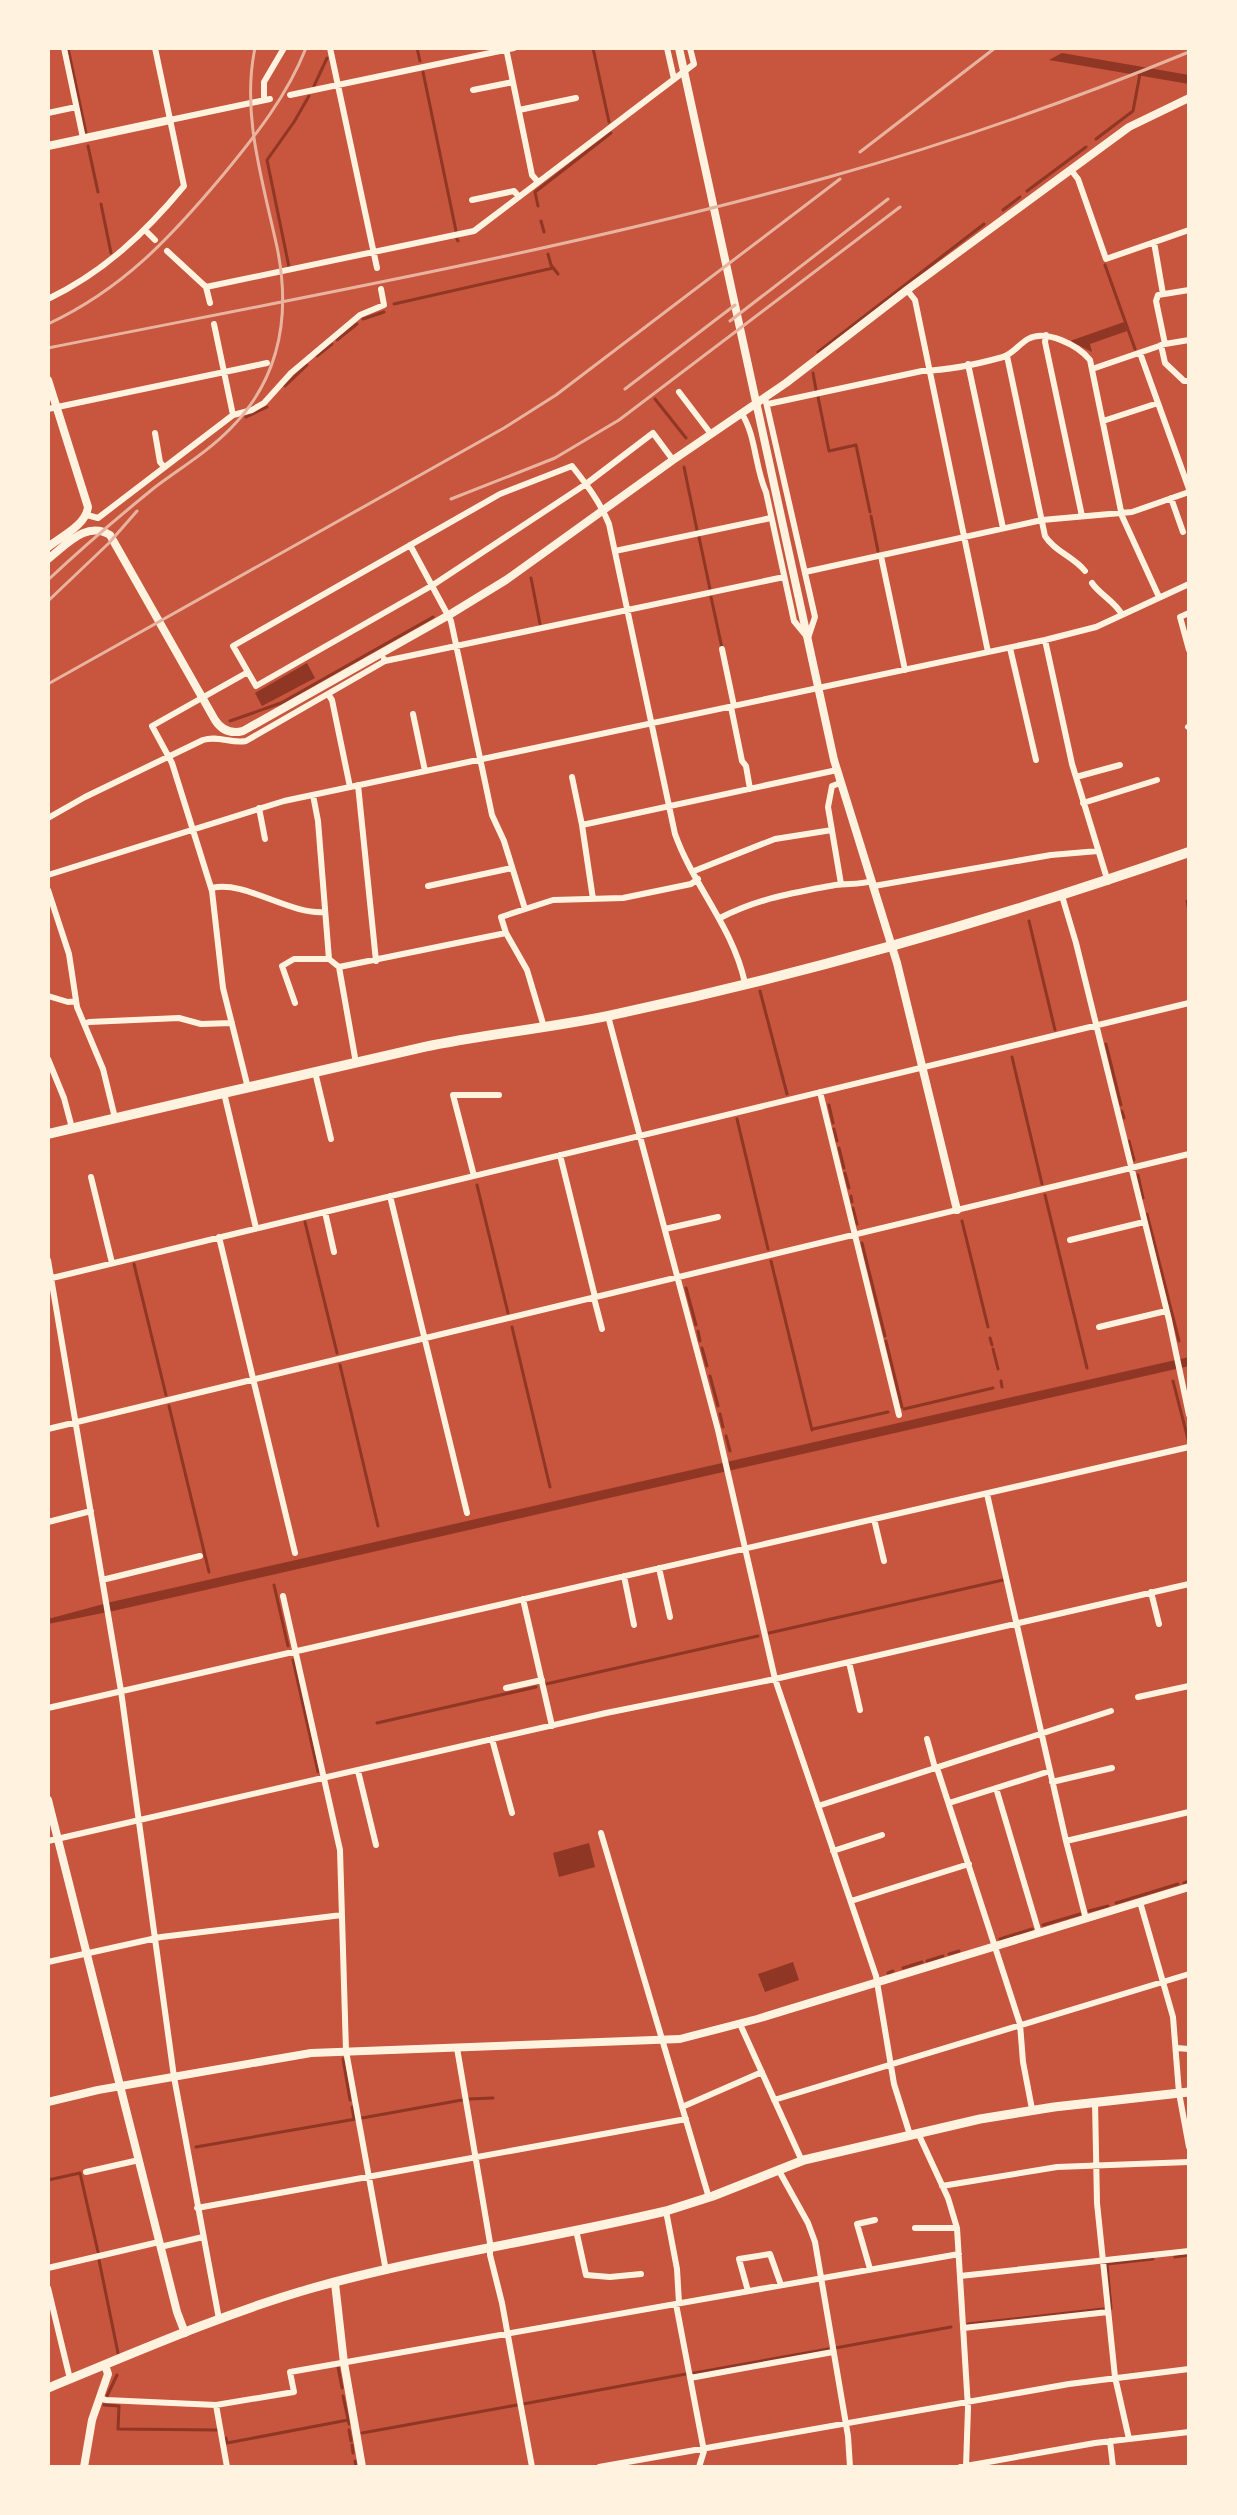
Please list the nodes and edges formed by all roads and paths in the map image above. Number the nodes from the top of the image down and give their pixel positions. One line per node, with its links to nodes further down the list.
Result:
1 (64, 48): 16 (street)
2 (155, 48): 19 (street)
3 (284, 48): 19 (street)
4 (330, 48): 11 (street)
5 (667, 48): 9 (street)
6 (679, 48): 92 (street)
7 (690, 48): 9 (street)
8 (509, 49): 10 (street); 11 (street)
9 (674, 79): 23 (street)
10 (513, 82): 12 (street); 17 (street)
11 (338, 85): 13 (street); 31 (street)
12 (473, 90)
13 (290, 95)
14 (576, 98): 17 (street)
15 (1189, 98): 22 (street)
16 (76, 107): 18 (street); 20 (street)
17 (519, 110): 23 (street)
18 (48, 113)
19 (170, 120): 20 (street); 26 (street)
20 (83, 138): 21 (street)
21 (48, 146)
22 (1071, 170): 29 (street); 35 (street)
23 (538, 182): 24 (street)
24 (519, 197): 25 (street); 31 (street)
25 (472, 200)
26 (145, 230): 28 (street); 38 (street)
27 (1189, 230): 29 (street)
28 (155, 240)
29 (1154, 242): 37 (street)
30 (167, 251): 33 (street)
31 (373, 252): 32 (street); 33 (street)
32 (377, 268)
33 (206, 287): 39 (street)
34 (381, 289): 58 (street)
35 (907, 290): 49 (street); 54 (street)
36 (1189, 290): 37 (street)
37 (1163, 294): 43 (street)
38 (48, 299)
39 (210, 303)
40 (214, 324): 50 (street)
41 (1046, 335): 45 (street); 48 (street); 70 (street)
42 (1189, 340): 43 (street)
43 (1163, 344): 44 (street); 52 (street)
44 (1140, 353): 48 (street); 55 (street)
45 (1007, 356): 47 (street); 72 (street)
46 (267, 363): 50 (street)
47 (968, 364): 49 (street); 73 (street)
48 (1092, 369): 59 (street)
49 (930, 371): 54 (street); 75 (street)
50 (224, 372): 56 (street); 58 (street)
51 (48, 380): 56 (street)
52 (1189, 381)
53 (679, 392): 61 (street)
54 (766, 401): 57 (street); 82 (street)
55 (1158, 403): 59 (street); 65 (street)
56 (52, 408): 69 (street)
57 (742, 414): 61 (street); 71 (street)
58 (233, 415): 63 (street)
59 (1103, 421): 68 (street)
60 (155, 433): 63 (street)
61 (711, 434): 62 (street)
62 (673, 460): 64 (street); 67 (street)
63 (164, 467): 69 (street)
64 (586, 484): 67 (street); 76 (street); 85 (street)
65 (1189, 491): 66 (street)
66 (1171, 498): 68 (street); 74 (street)
67 (604, 510): 78 (street); 90 (street)
68 (1121, 513): 70 (street); 87 (street)
69 (87, 515): 77 (street)
70 (1082, 516): 72 (street)
71 (771, 518): 78 (street); 83 (street)
72 (1042, 520): 73 (street); 81 (street)
73 (1003, 528): 75 (street)
74 (1183, 532)
75 (965, 537): 79 (street); 98 (street)
76 (410, 545): 85 (street); 101 (street)
77 (48, 547)
78 (615, 551): 88 (street)
79 (881, 556): 82 (street); 100 (street)
80 (48, 559): 99 (street)
81 (1085, 571)
82 (805, 572): 92 (street)
83 (784, 577): 88 (street); 92 (street)
84 (1092, 583): 91 (street)
85 (433, 585): 90 (street); 101 (street)
86 (1188, 586): 87 (street)
87 (1159, 597): 91 (street)
88 (628, 610): 94 (street); 106 (street)
89 (1189, 613): 97 (street)
90 (449, 615): 94 (street); 99 (street)
91 (1122, 615): 93 (street)
92 (808, 638): 102 (street)
93 (1045, 640): 95 (street); 114 (street)
94 (457, 646): 99 (street); 108 (street)
95 (1010, 648): 98 (street); 109 (street)
96 (722, 649): 104 (street)
97 (1189, 650)
98 (988, 652): 100 (street)
99 (383, 657): 103 (street)
100 (905, 670): 102 (street)
101 (248, 672): 107 (street)
102 (818, 689): 104 (street); 111 (street)
103 (328, 694): 107 (street); 118 (street)
104 (732, 707): 106 (street); 119 (street)
105 (413, 714): 112 (street)
106 (651, 724): 108 (street); 122 (street)
107 (168, 756): 124 (street); 126 (street)
108 (480, 760): 112 (street); 131 (street)
109 (1036, 760)
110 (1120, 765): 114 (street)
111 (837, 770): 116 (street); 119 (street)
112 (425, 771): 117 (street)
113 (572, 777): 125 (street)
114 (1076, 777): 121 (street)
115 (1157, 780): 121 (street)
116 (840, 783): 127 (street); 136 (street)
117 (358, 785): 118 (street); 149 (street)
118 (350, 787): 120 (street)
119 (750, 789): 122 (street)
120 (313, 795): 123 (street); 144 (street)
121 (1083, 803): 129 (street)
122 (669, 807): 125 (street); 132 (street)
123 (259, 808): 126 (street); 128 (street)
124 (48, 818)
125 (582, 825): 142 (street)
126 (193, 829): 133 (street); 139 (street)
127 (832, 830): 132 (street); 137 (street)
128 (265, 839)
129 (1098, 851): 135 (street); 136 (street)
130 (1189, 852): 135 (highway)
131 (512, 868): 138 (street); 143 (street)
132 (694, 871): 134 (street)
133 (48, 875)
134 (698, 879): 142 (street); 145 (street)
135 (1108, 882): 141 (highway)
136 (873, 883): 137 (street); 147 (street)
137 (841, 884): 145 (street)
138 (428, 886)
139 (212, 888): 144 (street); 157 (street)
140 (48, 890): 153 (street)
141 (1062, 896): 147 (highway); 159 (street)
142 (593, 899): 143 (street)
143 (525, 909): 146 (street)
144 (325, 912): 148 (street)
145 (720, 918): 151 (street)
146 (506, 933): 149 (street); 160 (street)
147 (892, 945): 151 (highway); 163 (street)
148 (329, 959): 150 (street); 154 (street)
149 (376, 961): 150 (street)
150 (339, 967): 162 (street)
151 (745, 983): 156 (highway)
152 (48, 996): 153 (street)
153 (76, 1001): 158 (street)
154 (295, 1003)
155 (1189, 1003): 159 (street)
156 (608, 1016): 160 (highway); 172 (street)
157 (232, 1023): 158 (street); 165 (street)
158 (84, 1024): 169 (street)
159 (1096, 1026): 163 (street); 176 (street)
160 (544, 1027): 162 (highway)
161 (48, 1059): 170 (street)
162 (356, 1063): 164 (highway)
163 (923, 1068): 166 (street); 180 (street)
164 (315, 1072): 165 (highway); 173 (street)
165 (248, 1088): 167 (highway)
166 (820, 1092): 172 (street); 186 (street)
167 (224, 1093): 169 (highway); 184 (street)
168 (499, 1095): 177 (street)
169 (115, 1118): 170 (highway)
170 (72, 1128): 171 (highway)
171 (48, 1134)
172 (640, 1136): 175 (street); 185 (street)
173 (331, 1139)
174 (1189, 1154): 176 (street)
175 (560, 1155): 177 (street); 194 (street)
176 (1131, 1169): 180 (street); 183 (street)
177 (474, 1176): 179 (street)
178 (91, 1177): 191 (street)
179 (390, 1196): 181 (street); 198 (street)
180 (957, 1210): 186 (street)
181 (325, 1212): 184 (street); 189 (street)
182 (718, 1217): 185 (street)
183 (1144, 1222): 188 (street); 195 (street)
184 (256, 1228): 187 (street)
185 (665, 1229): 192 (street)
186 (855, 1235): 192 (street); 200 (street)
187 (219, 1237): 191 (street); 199 (street)
188 (1070, 1240)
189 (334, 1252)
190 (48, 1260): 193 (street)
191 (112, 1263): 193 (street)
192 (678, 1277): 194 (street); 210 (street)
193 (50, 1278): 202 (street)
194 (595, 1297): 197 (street); 198 (street)
195 (1166, 1311): 196 (street); 201 (street)
196 (1099, 1327)
197 (602, 1329)
198 (425, 1338): 199 (street); 207 (street)
199 (253, 1380): 202 (street); 211 (street)
200 (899, 1415)
201 (1189, 1415)
202 (76, 1422): 203 (street); 206 (street)
203 (48, 1429)
204 (1189, 1447): 205 (street)
205 (987, 1494): 208 (street); 222 (street)
206 (91, 1511): 209 (street); 216 (street)
207 (467, 1513)
208 (874, 1519): 210 (street); 213 (street)
209 (48, 1522)
210 (745, 1549): 214 (street); 227 (street)
211 (295, 1553)
212 (200, 1556): 216 (street)
213 (884, 1561)
214 (659, 1568): 215 (street); 221 (street)
215 (624, 1576): 220 (street); 224 (street)
216 (102, 1580): 231 (street)
217 (1189, 1584): 218 (street)
218 (1151, 1592): 222 (street); 223 (street)
219 (283, 1596): 225 (street)
220 (523, 1599): 225 (street); 228 (street)
221 (670, 1617)
222 (1016, 1623): 226 (street); 237 (street)
223 (1159, 1624)
224 (634, 1625)
225 (295, 1651): 231 (street); 244 (street)
226 (849, 1662): 227 (street); 234 (street)
227 (775, 1679): 236 (street); 249 (street)
228 (542, 1680): 230 (street); 236 (street)
229 (1189, 1686): 232 (street)
230 (506, 1688)
231 (121, 1691): 233 (street); 252 (street)
232 (1138, 1697)
233 (48, 1708)
234 (860, 1710)
235 (1111, 1711): 237 (street)
236 (552, 1726): 238 (street)
237 (1041, 1734): 240 (street); 243 (street)
238 (492, 1739): 242 (street); 251 (street)
239 (927, 1739): 240 (street)
240 (936, 1768): 248 (street); 249 (street)
241 (1112, 1768): 245 (street)
242 (358, 1771): 244 (street); 257 (street)
243 (1050, 1771): 245 (street); 246 (street)
244 (324, 1778): 252 (street); 263 (street)
245 (1052, 1782): 256 (street)
246 (996, 1788): 248 (street); 265 (street)
247 (48, 1800): 255 (street)
248 (949, 1803): 259 (street)
249 (818, 1806): 258 (street)
250 (1189, 1812): 256 (street)
251 (512, 1813)
252 (137, 1821): 255 (street); 266 (street)
253 (601, 1833): 275 (street)
254 (882, 1835): 258 (street)
255 (53, 1840): 268 (street)
256 (1066, 1841): 264 (street)
257 (376, 1845)
258 (833, 1851): 261 (street)
259 (969, 1864): 261 (street); 267 (street)
260 (1189, 1887): 262 (street)
261 (851, 1901): 272 (street)
262 (1140, 1902): 264 (street); 271 (street)
263 (342, 1915): 266 (street); 279 (street)
264 (1086, 1919): 265 (street)
265 (1039, 1933): 267 (street)
266 (154, 1938): 268 (street); 282 (street)
267 (996, 1946): 272 (street); 274 (street)
268 (86, 1953): 269 (street); 283 (street)
269 (48, 1962)
270 (1189, 1974): 271 (street)
271 (1164, 1980): 274 (street); 277 (street)
272 (878, 1982): 273 (street); 280 (street)
273 (740, 2024): 275 (street); 281 (street)
274 (1020, 2024): 280 (street); 289 (street)
275 (664, 2041): 276 (street); 288 (street)
276 (457, 2048): 279 (street); 293 (street)
277 (1176, 2048): 278 (street); 284 (street)
278 (1189, 2049)
279 (346, 2051): 282 (street); 300 (street)
280 (891, 2064): 285 (street); 291 (street)
281 (762, 2072): 285 (street); 288 (street)
282 (174, 2077): 283 (street); 303 (street)
283 (120, 2087): 286 (street); 294 (street)
284 (1184, 2092): 287 (main road); 292 (street)
285 (774, 2100): 295 (street)
286 (48, 2102)
287 (1095, 2102): 289 (main road); 297 (street)
288 (682, 2107): 290 (street)
289 (1032, 2109): 291 (main road)
290 (686, 2119): 293 (street); 302 (street)
291 (914, 2134): 295 (main road); 301 (street)
292 (1189, 2147)
293 (475, 2158): 300 (street); 311 (street)
294 (139, 2160): 299 (street); 310 (street)
295 (802, 2161): 298 (main road)
296 (1189, 2162): 297 (street)
297 (1097, 2165): 301 (street); 314 (street)
298 (778, 2169): 302 (main road); 320 (street)
299 (86, 2172)
300 (369, 2177): 303 (street); 317 (street)
301 (942, 2186): 307 (street)
302 (709, 2198): 304 (main road)
303 (197, 2208): 309 (street)
304 (666, 2211): 308 (main road); 325 (street)
305 (875, 2220): 316 (street)
306 (915, 2228): 307 (street)
307 (957, 2228): 313 (street)
308 (576, 2230): 311 (main road); 318 (street)
309 (203, 2237): 310 (street); 327 (street)
310 (160, 2244): 315 (street); 329 (street)
311 (490, 2249): 317 (main road); 330 (street)
312 (1189, 2251): 314 (street)
313 (959, 2254): 316 (street); 319 (street)
314 (1103, 2261): 319 (street); 326 (street)
315 (48, 2268)
316 (870, 2269): 320 (street)
317 (386, 2271): 321 (main road)
318 (641, 2274)
319 (960, 2276): 328 (street)
320 (820, 2278): 322 (street); 331 (street)
321 (335, 2283): 327 (main road); 332 (street)
322 (781, 2285): 324 (street); 324 (street)
323 (48, 2288): 337 (street)
324 (748, 2291): 325 (street)
325 (678, 2303): 330 (street); 336 (street)
326 (1108, 2312): 328 (street); 335 (street)
327 (219, 2319): 329 (main road)
328 (963, 2328): 340 (street)
329 (185, 2333): 333 (main road)
330 (507, 2334): 332 (street); 350 (street)
331 (833, 2352): 336 (street); 342 (street)
332 (344, 2363): 341 (street); 349 (street)
333 (105, 2365): 337 (main road); 339 (street)
334 (1189, 2369): 335 (street)
335 (1115, 2377): 340 (street); 344 (street)
336 (690, 2378): 346 (street)
337 (70, 2379): 338 (main road)
338 (48, 2388)
339 (99, 2398): 341 (street); 347 (street)
340 (968, 2401): 342 (street); 354 (street)
341 (216, 2405): 348 (street)
342 (846, 2423): 346 (street); 353 (street)
343 (1189, 2432): 344 (street)
344 (1129, 2439): 345 (street)
345 (1110, 2441): 354 (street); 355 (street)
346 (703, 2448): 351 (street); 352 (street)
347 (84, 2467)
348 (227, 2467)
349 (362, 2467)
350 (532, 2467)
351 (599, 2467)
352 (699, 2467)
353 (850, 2467)
354 (964, 2467)
355 (1113, 2467)

